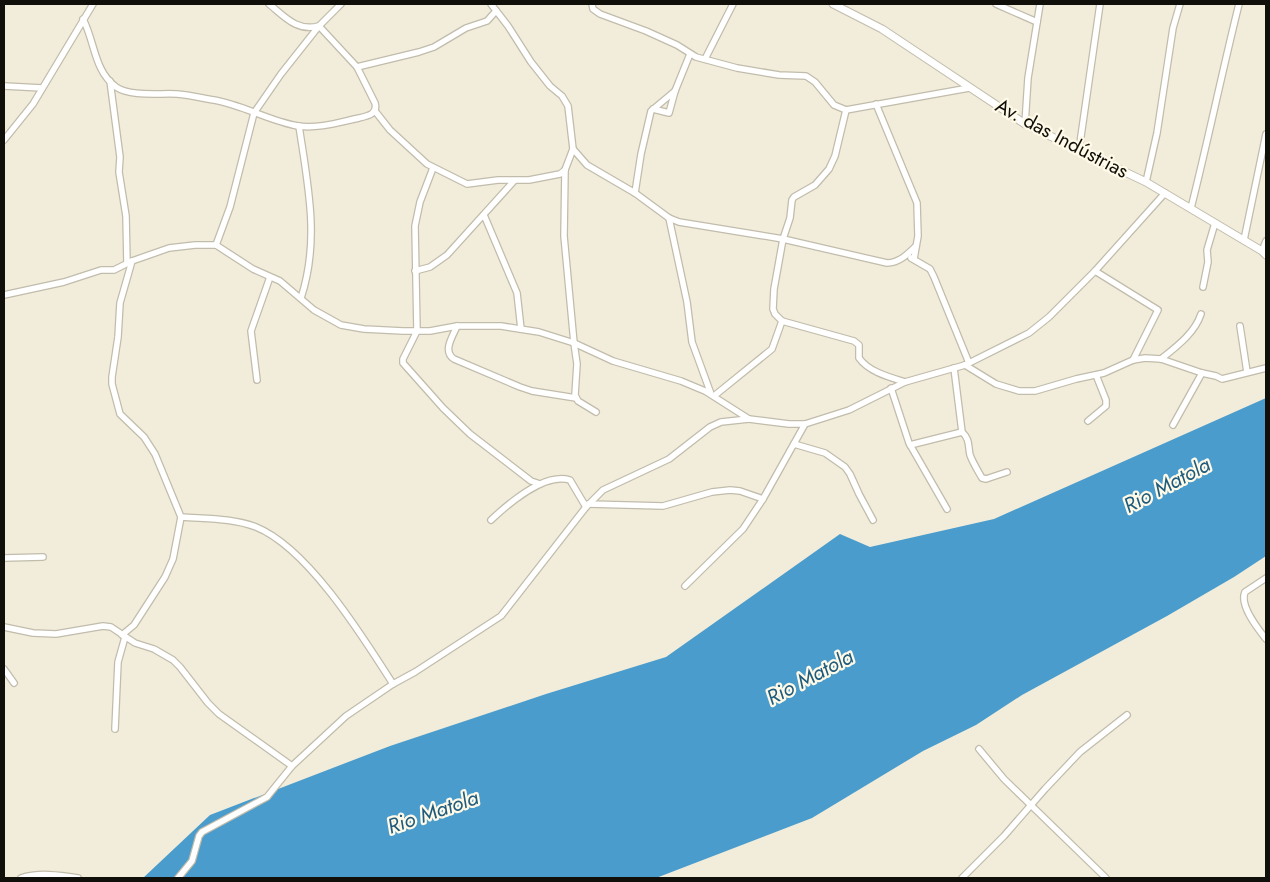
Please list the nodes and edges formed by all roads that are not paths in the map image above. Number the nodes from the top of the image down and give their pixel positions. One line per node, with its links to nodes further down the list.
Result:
1 (93, 4): 14 (street)
2 (269, 4): 16 (street)
3 (341, 4): 16 (street)
4 (491, 4): 13 (street)
5 (592, 4): 17 (street)
6 (732, 4): 18 (street)
7 (833, 4): 23 (street, Av. das Indústrias)
8 (996, 4): 15 (street)
9 (1040, 4): 15 (street)
10 (1100, 4): 37 (street)
11 (1180, 4): 41 (street)
12 (1239, 4): 44 (street)
13 (496, 11): 19 (street); 36 (street)
14 (83, 20): 20 (street); 22 (street)
15 (1037, 22): 32 (street)
16 (319, 26): 19 (street); 31 (street)
17 (690, 54): 18 (street); 25 (street)
18 (705, 59): 29 (street)
19 (357, 67): 30 (street)
20 (110, 81): 24 (street); 26 (street)
21 (4, 86): 22 (street)
22 (42, 88): 35 (street)
23 (969, 88): 27 (street); 32 (street, Av. das Indústrias)
24 (120, 89): 26 (street); 31 (street)
25 (675, 91): 28 (street); 28 (street)
26 (112, 94): 56 (street)
27 (876, 104): 29 (street); 52 (street)
28 (652, 109): 42 (street)
29 (846, 110): 48 (street)
30 (375, 111): 33 (street); 38 (street)
31 (254, 113): 33 (street); 51 (street)
32 (1025, 124): 37 (street, Av. das Indústrias)
33 (299, 126): 62 (street)
34 (1266, 134): 49 (street)
35 (4, 140)
36 (573, 149): 39 (street); 42 (street)
37 (1079, 150): 41 (street, Av. das Indústrias)
38 (433, 168): 40 (street); 57 (street)
39 (565, 170): 40 (street); 69 (street)
40 (514, 181): 45 (street)
41 (1146, 182): 43 (street, Av. das Indústrias)
42 (635, 193): 46 (street)
43 (1165, 193): 44 (street, Av. das Indústrias); 58 (street)
44 (1191, 208): 47 (street, Av. das Indústrias)
45 (484, 216): 57 (street); 67 (street)
46 (669, 218): 48 (street); 81 (street)
47 (1215, 223): 49 (street, Av. das Indústrias); 60 (street)
48 (783, 239): 54 (street); 64 (street)
49 (1244, 240): 53 (street, Av. das Indústrias)
50 (1266, 241): 53 (street)
51 (216, 245): 56 (street); 59 (street)
52 (916, 246): 54 (street); 55 (street)
53 (1264, 253)
54 (904, 257): 55 (street)
55 (914, 259): 72 (street)
56 (130, 262): 61 (street); 96 (street)
57 (415, 271): 68 (street)
58 (1096, 272): 71 (street); 72 (street)
59 (270, 276): 62 (street); 78 (street)
60 (1204, 287)
61 (4, 295)
62 (301, 298): 68 (street)
63 (1201, 314): 70 (street)
64 (782, 321): 79 (street); 81 (street)
65 (457, 326): 67 (street); 68 (street); 82 (street)
66 (1240, 326): 75 (street)
67 (521, 328): 69 (street)
68 (417, 331): 92 (street)
69 (574, 343): 81 (street); 82 (street)
70 (1161, 359): 71 (street); 76 (street)
71 (1134, 360): 77 (street)
72 (967, 364): 73 (street); 77 (street)
73 (954, 368): 79 (street); 88 (street)
74 (1266, 368): 75 (street)
75 (1247, 372): 76 (street)
76 (1202, 373): 87 (street)
77 (1096, 375): 85 (street)
78 (257, 380)
79 (904, 382): 80 (street)
80 (891, 388): 86 (street); 90 (street)
81 (712, 395): 84 (street)
82 (576, 398): 83 (street)
83 (596, 412)
84 (749, 419): 86 (street); 94 (street)
85 (1088, 421)
86 (805, 424): 89 (street)
87 (1173, 425)
88 (962, 432): 90 (street); 91 (street)
89 (794, 444): 93 (street); 98 (street)
90 (910, 445): 95 (street)
91 (1008, 472)
92 (540, 484): 94 (street); 97 (street)
93 (763, 499): 94 (street); 102 (street)
94 (587, 506): 108 (street)
95 (947, 508)
96 (180, 517): 104 (street); 108 (street)
97 (491, 520)
98 (873, 520)
99 (43, 557): 100 (street)
100 (4, 558)
101 (1266, 578): 105 (street)
102 (685, 586)
103 (4, 628): 104 (street)
104 (124, 636): 110 (street); 112 (street)
105 (1266, 639)
106 (4, 669): 107 (street)
107 (14, 683)
108 (393, 684): 112 (street)
109 (1127, 715): 113 (street)
110 (115, 729)
111 (978, 749): 113 (street)
112 (292, 766): 116 (street)
113 (1030, 805): 117 (street); 118 (street)
114 (21, 878): 115 (street)
115 (78, 878)
116 (178, 878)
117 (962, 878)
118 (1104, 878)

